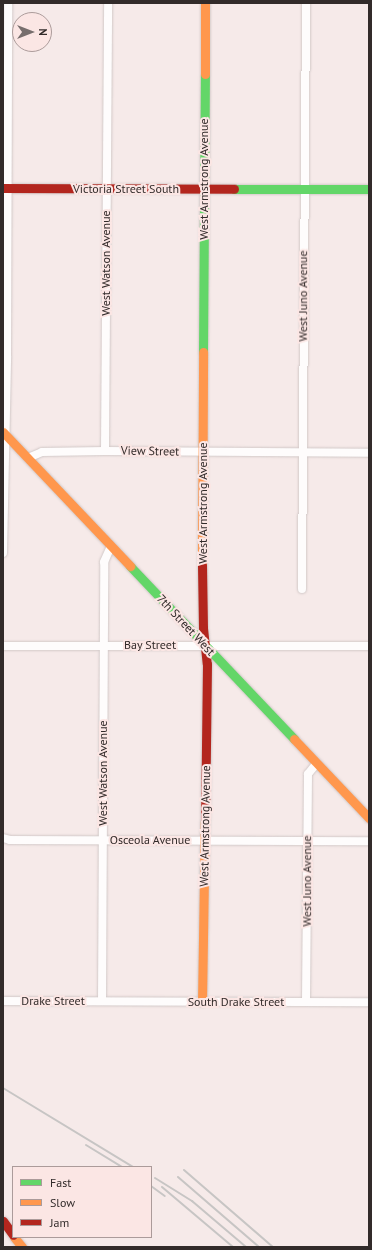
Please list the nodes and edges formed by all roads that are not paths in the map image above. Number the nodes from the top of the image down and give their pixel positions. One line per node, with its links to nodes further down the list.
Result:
1 (8, 3): 5 (street)
2 (108, 3): 6 (street, West Watson Avenue)
3 (205, 3): 7 (main road, West Armstrong Avenue)
4 (306, 3): 8 (street, West Juno Avenue)
5 (5, 188): 6 (main road, Victoria Street South); 10 (street)
6 (106, 189): 7 (main road, Victoria Street South); 11 (street, West Watson Avenue)
7 (204, 189): 8 (main road, Victoria Street South); 12 (main road, West Armstrong Avenue)
8 (303, 189): 9 (main road, Victoria Street South); 13 (street, West Juno Avenue)
9 (369, 189)
10 (4, 433): 15 (main road, 7th Street West); 17 (street)
11 (105, 451): 12 (street, View Street); 15 (street, View Street)
12 (203, 452): 13 (street, View Street); 20 (main road, West Armstrong Avenue)
13 (302, 453): 14 (street, View Street); 18 (street, West Juno Avenue)
14 (369, 453)
15 (28, 458): 16 (main road, 7th Street West)
16 (111, 546): 19 (street, West Watson Avenue); 20 (main road, 7th Street West)
17 (3, 553)
18 (302, 589)
19 (103, 645): 20 (street, Bay Street); 21 (street, Bay Street); 26 (street, West Watson Avenue)
20 (205, 645): 22 (street, Bay Street); 23 (main road, 7th Street West); 27 (main road, West Armstrong Avenue)
21 (3, 646)
22 (369, 646)
23 (317, 763): 24 (main road, 7th Street West); 28 (street, West Juno Avenue)
24 (369, 818)
25 (3, 838): 26 (street, Osceola Avenue)
26 (103, 840): 27 (street, Osceola Avenue); 31 (street, West Watson Avenue)
27 (204, 840): 28 (street, Osceola Avenue); 32 (main road, West Armstrong Avenue)
28 (307, 840): 29 (street, Osceola Avenue); 33 (street, West Juno Avenue)
29 (369, 841)
30 (3, 1000): 31 (street, Drake Street)
31 (102, 1001): 32 (street, South Drake Street)
32 (202, 1002): 33 (street, South Drake Street)
33 (306, 1002): 34 (street, South Drake Street)
34 (369, 1002)
35 (3, 1221): 36 (main road)
36 (12, 1233)
37 (15, 1238): 38 (main road)
38 (22, 1247)

